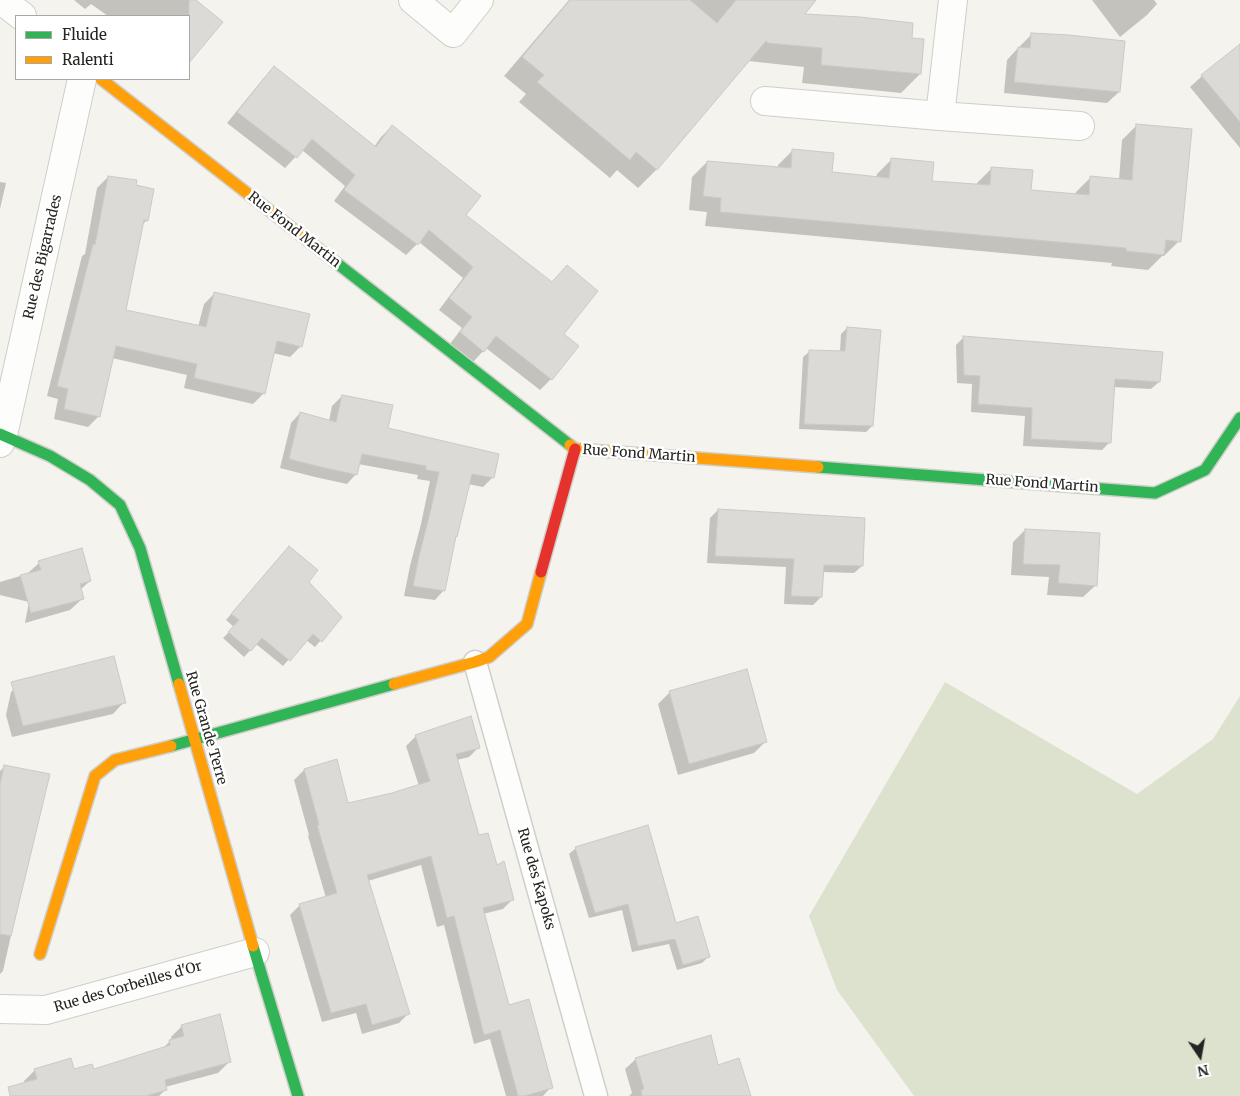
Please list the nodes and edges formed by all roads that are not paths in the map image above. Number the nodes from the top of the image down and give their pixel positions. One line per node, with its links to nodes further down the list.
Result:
1 (1, 0): 5 (street)
2 (413, 0): 3 (street)
3 (479, 0)
4 (953, 0): 9 (street)
5 (21, 15)
6 (82, 80): 12 (street, Rue des Bigarrades)
7 (102, 80): 13 (street, Rue Fond Martin)
8 (765, 102): 9 (street)
9 (940, 116): 10 (street)
10 (1080, 126)
11 (1240, 418): 13 (street, Rue Fond Martin)
12 (1, 438): 15 (street, Rue Grande Terre)
13 (576, 449): 14 (street)
14 (475, 662): 15 (street); 20 (lane, Rue des Kapoks)
15 (194, 740): 16 (street, Rue Grande Terre); 17 (street)
16 (255, 952): 18 (street, Rue des Corbeilles d'Or); 19 (street, Rue Grande Terre)
17 (40, 954)
18 (0, 1010)
19 (298, 1096)
20 (596, 1096)

